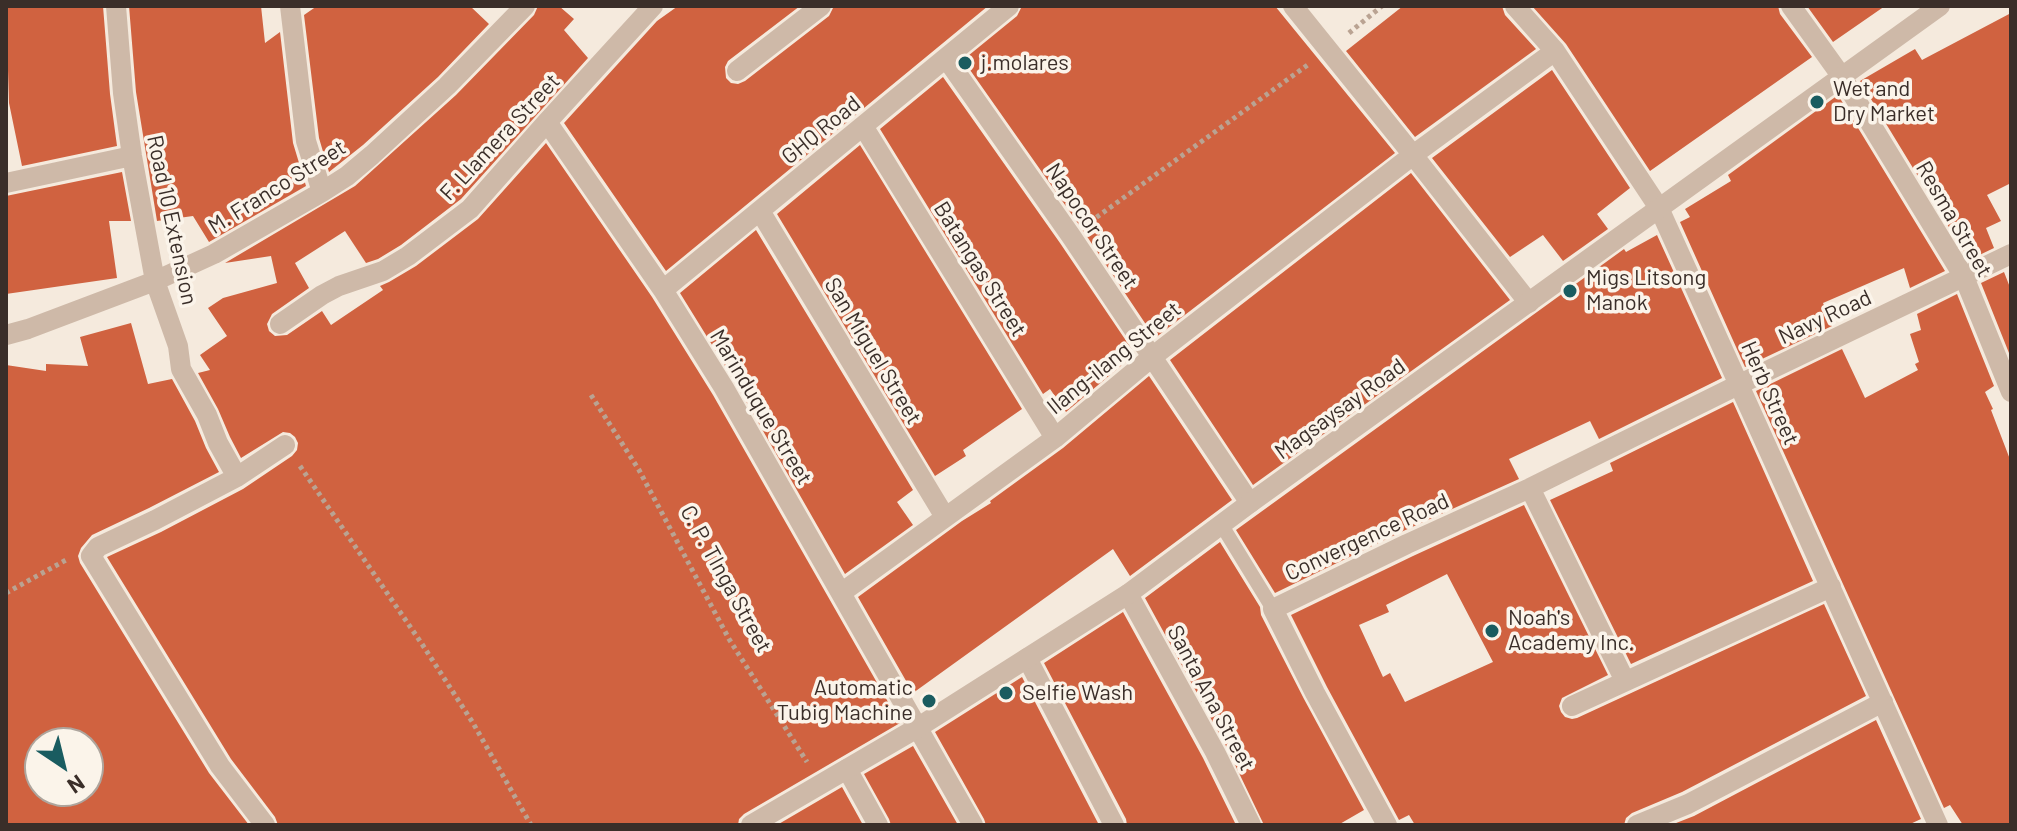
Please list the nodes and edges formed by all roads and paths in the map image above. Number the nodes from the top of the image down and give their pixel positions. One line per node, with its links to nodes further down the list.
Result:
1 (116, 6): 20 (street, Road 10 Extension)
2 (290, 6): 22 (street)
3 (525, 6): 22 (street, M. Franco Street)
4 (653, 6): 17 (street, F. Llamera Street)
5 (821, 6): 15 (street)
6 (1293, 6): 12 (street)
7 (1382, 6): 12 (path)
8 (1515, 6): 13 (street, Herb Street)
9 (1791, 6): 16 (street, Resma Street)
10 (1940, 6): 16 (street, Magsaysay Road)
11 (997, 10): 14 (street, GHQ Road)
12 (1329, 50): 19 (street); 25 (path)
13 (1555, 51): 19 (street, Ilang-ilang Street); 23 (street, Herb Street)
14 (946, 58): 18 (street, GHQ Road); 25 (street, Napocor Street)
15 (737, 71)
16 (1842, 77): 23 (street, Magsaysay Road); 27 (street, Resma Street)
17 (547, 122): 29 (street, Marinduque Street); 31 (street, F. Llamera Street)
18 (863, 126): 24 (street, GHQ Road); 37 (street, Batangas Street)
19 (1413, 155): 30 (street); 33 (street, Ilang-ilang Street)
20 (132, 156): 21 (street); 28 (street, Road 10 Extension)
21 (6, 183)
22 (322, 192): 28 (street, M. Franco Street)
23 (1659, 208): 30 (street, Magsaysay Road); 34 (street, Herb Street)
24 (760, 211): 29 (street, GHQ Road); 42 (street, San Miguel Street)
25 (1071, 236): 33 (street, Napocor Street)
26 (2011, 254): 27 (street, Navy Road)
27 (1964, 277): 34 (street, Navy Road); 35 (street, Resma Street)
28 (155, 281): 32 (street, M. Franco Street); 39 (street, Road 10 Extension)
29 (663, 290): 47 (street, Marinduque Street)
30 (1529, 303): 41 (street, Magsaysay Road)
31 (280, 324)
32 (6, 335)
33 (1152, 357): 37 (street, Ilang-ilang Street); 41 (street, Napocor Street)
34 (1740, 384): 40 (street, Navy Road); 45 (street, Herb Street)
35 (2011, 392)
36 (591, 395): 56 (path, C. P. TInga Street)
37 (1055, 438): 42 (street, Ilang-ilang Street)
38 (285, 445): 39 (street); 58 (path)
39 (237, 477): 44 (street)
40 (1530, 488): 49 (street, Convergence Road); 51 (street)
41 (1250, 503): 43 (street, Magsaysay Road)
42 (945, 517): 47 (street, Ilang-ilang Street)
43 (1221, 524): 48 (street, Magsaysay Road); 49 (lane)
44 (91, 556): 46 (path); 57 (street)
45 (1831, 587): 51 (street); 52 (street, Herb Street)
46 (6, 593)
47 (841, 593): 54 (street, Marinduque Street)
48 (1128, 594): 50 (street, Magsaysay Road); 63 (street, Santa Ana Street)
49 (1273, 609): 64 (street, Convergence Road)
50 (1027, 658): 54 (street, Magsaysay Road); 62 (street)
51 (1625, 681): 53 (street)
52 (1883, 702): 65 (street); 66 (street, Herb Street)
53 (1572, 706)
54 (917, 728): 55 (street, Magsaysay Road); 61 (street, Marinduque Street)
55 (847, 769): 56 (street, Magsaysay Road); 60 (street)
56 (821, 783): 59 (street, Magsaysay Road)
57 (265, 825)
58 (531, 825)
59 (751, 825)
60 (878, 825)
61 (973, 825)
62 (1114, 825)
63 (1251, 825)
64 (1387, 825)
65 (1637, 825)
66 (1938, 825)

